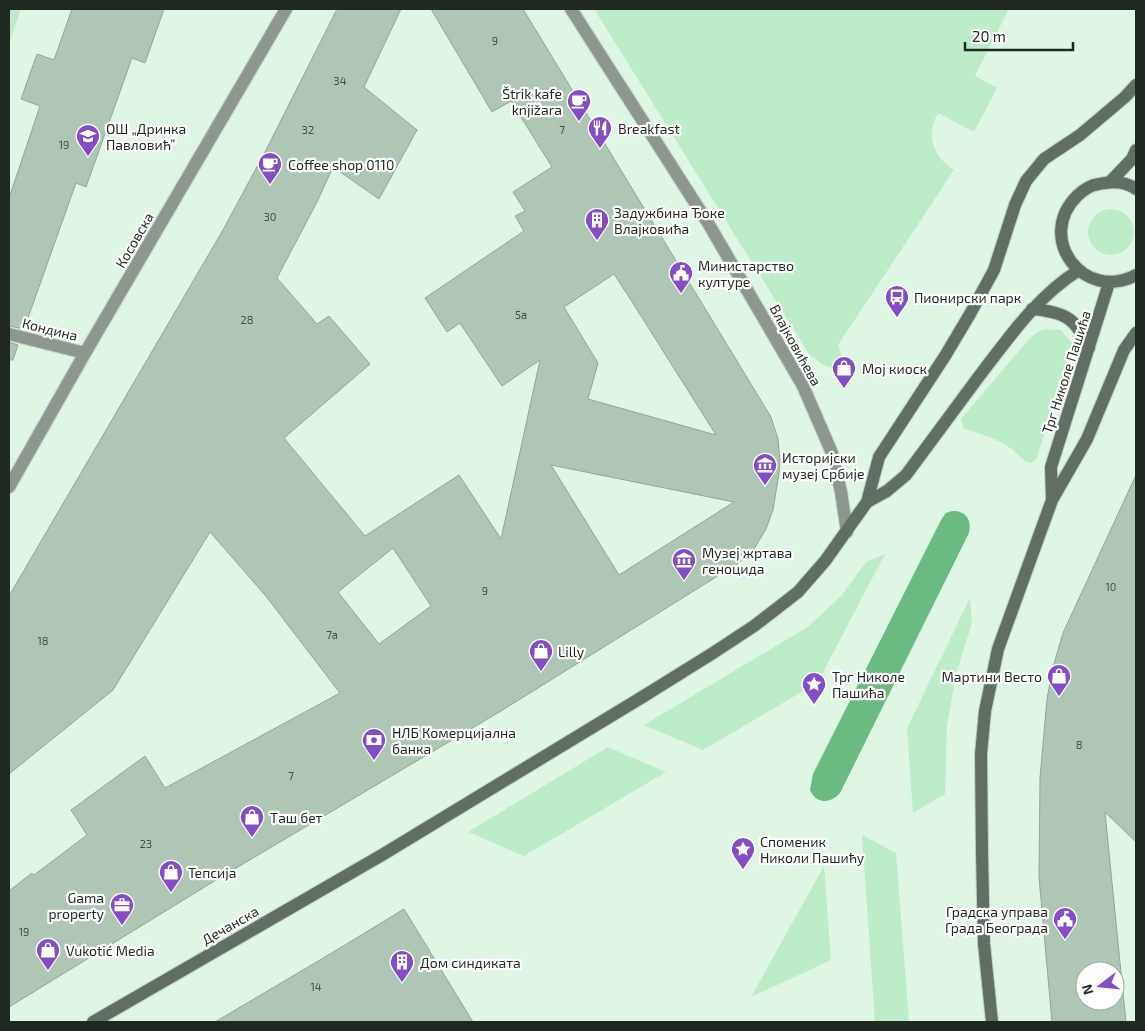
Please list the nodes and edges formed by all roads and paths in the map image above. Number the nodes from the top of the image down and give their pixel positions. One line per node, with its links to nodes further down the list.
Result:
1 (286, 9): 14 (street, Косовска)
2 (571, 9): 18 (street, Влајковићева)
3 (1136, 85): 17 (main road)
4 (1136, 150): 5 (main road)
5 (1110, 182): 6 (main road); 7 (main road)
6 (1136, 189)
7 (1079, 270): 9 (main road); 10 (main road)
8 (1136, 275): 9 (main road)
9 (1109, 283): 13 (main road, Трг Николе Пашића)
10 (1032, 309): 13 (main road); 17 (main road)
11 (1136, 333): 16 (main road, Трг Николе Пашића)
12 (9, 334): 14 (street, Кондина)
13 (1089, 348): 16 (main road, Трг Николе Пашића)
14 (85, 353): 15 (street, Косовска)
15 (9, 487)
16 (1052, 500): 20 (main road, Трг Николе Пашића)
17 (868, 502): 18 (main road)
18 (847, 532): 19 (main road, Дечанска)
19 (93, 1022)
20 (992, 1022)

